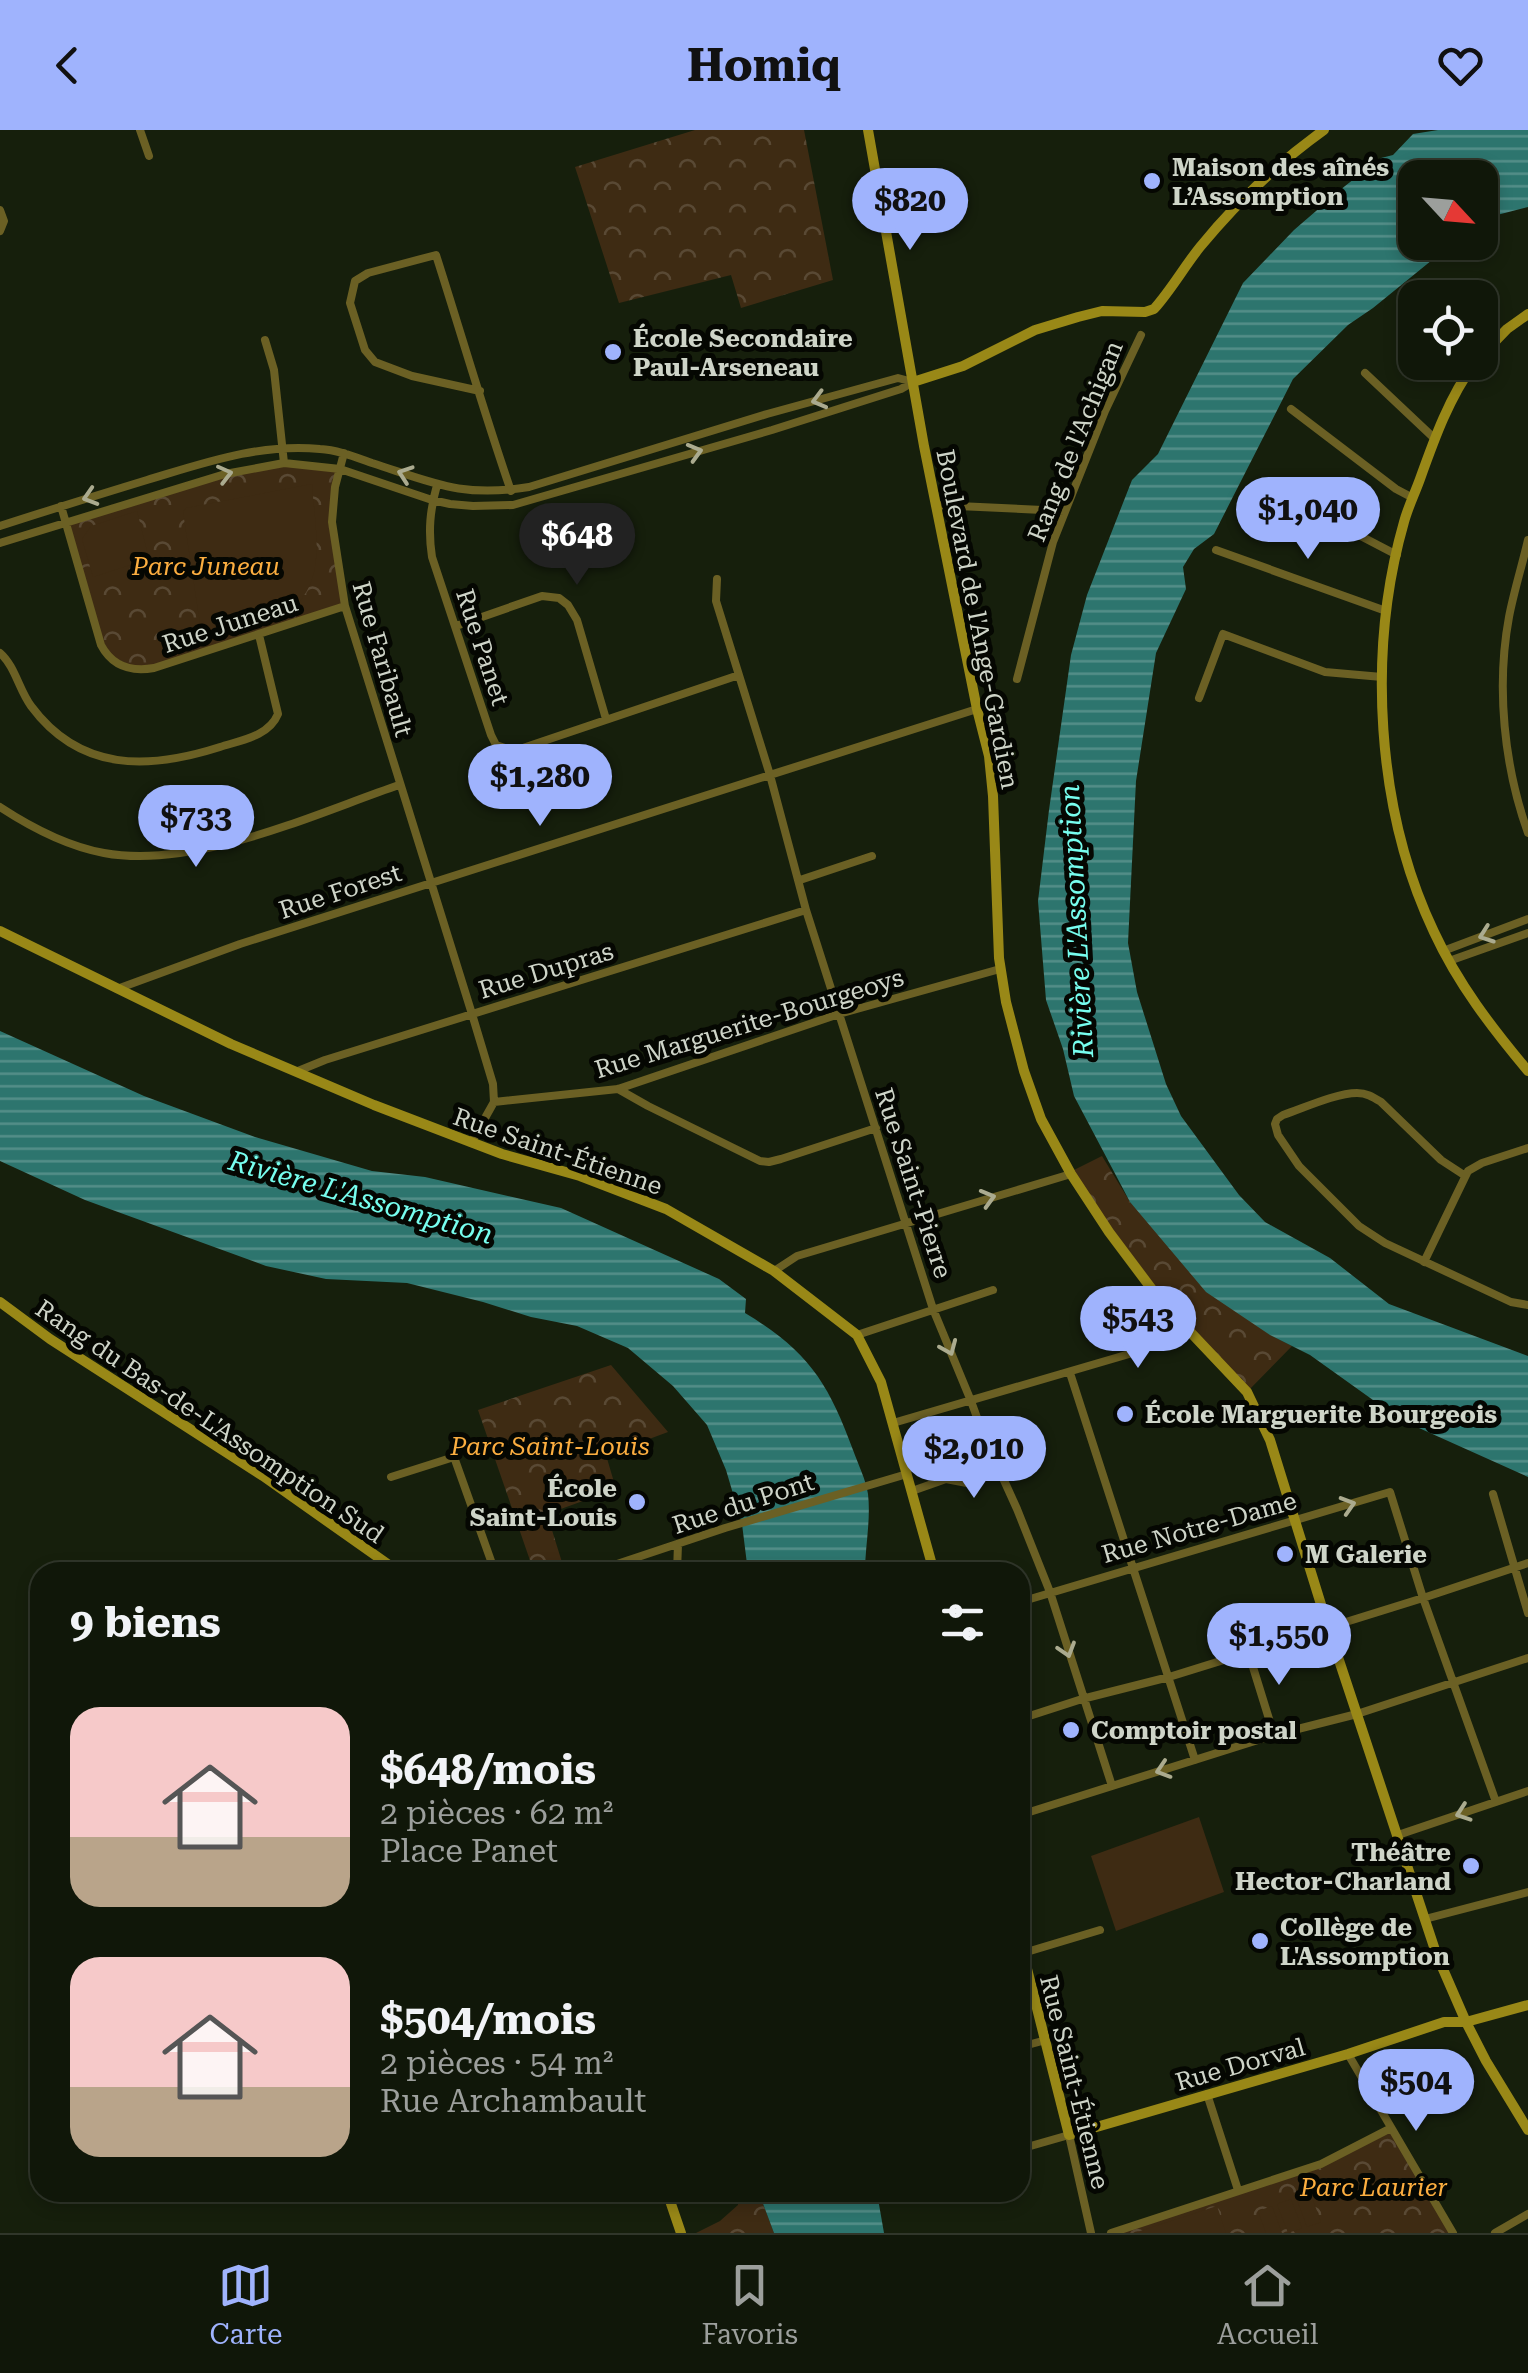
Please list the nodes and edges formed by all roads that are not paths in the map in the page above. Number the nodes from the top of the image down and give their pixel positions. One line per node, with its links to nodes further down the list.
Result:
1 (140, 130): 4 (street)
2 (868, 130): 11 (street, Boulevard de l'Ange-Gardien)
3 (1324, 130): 12 (street)
4 (149, 156)
5 (0, 210): 6 (street)
6 (0, 231)
7 (1528, 314): 9 (street)
8 (1141, 335): 34 (street, Rang de l'Achigan)
9 (1498, 339)
10 (265, 340): 22 (street)
11 (907, 350): 12 (street); 15 (street, Boulevard de l'Ange-Gardien)
12 (942, 373): 15 (street); 17 (street)
13 (1366, 373): 21 (street)
14 (1463, 380): 21 (street)
15 (913, 382): 17 (street, Boulevard de l'Ange-Gardien); 19 (street, one-way to 19); 20 (street)
16 (480, 391): 16 (street); 27 (street)
17 (917, 406): 31 (street, Boulevard de l'Ange-Gardien)
18 (1292, 408): 28 (street)
19 (767, 414): 20 (street); 27 (street)
20 (772, 430): 30 (street, one-way to 20)
21 (1434, 439): 28 (street)
22 (283, 448): 23 (street); 24 (street); 32 (street, one-way to 32)
23 (344, 453): 25 (street, Rue Faribault); 26 (street, one-way to 23)
24 (284, 464): 25 (street); 35 (street, one-way to 24)
25 (340, 469): 29 (street); 42 (street, Rue Faribault)
26 (437, 485): 27 (street); 29 (street, Rue Panet)
27 (510, 490): 30 (street)
28 (1413, 498): 40 (street)
29 (432, 500): 30 (street); 44 (street, Rue Panet)
30 (513, 505)
31 (936, 505): 34 (street); 51 (street, Boulevard de l'Ange-Gardien)
32 (61, 506): 35 (street, Rue Juneau); 36 (street)
33 (1303, 506): 40 (street)
34 (1064, 511): 49 (street, Rang de l'Achigan)
35 (65, 524): 38 (street); 45 (street, Rue Juneau)
36 (0, 526)
37 (1528, 540): 56 (street)
38 (0, 543)
39 (1216, 550): 43 (street)
40 (1397, 555): 43 (street)
41 (717, 579): 47 (street, Rue Saint-Pierre)
42 (344, 606): 45 (street, Rue Juneau); 54 (street, Rue Faribault)
43 (1386, 611): 48 (street)
44 (456, 626): 52 (street); 52 (street, Rue Panet)
45 (259, 636): 46 (street)
46 (0, 652)
47 (740, 675): 52 (street, Rue Panet); 53 (street, Rue Saint-Pierre)
48 (1382, 677): 50 (street); 64 (street)
49 (1017, 679)
50 (1199, 698)
51 (976, 708): 53 (street, Rue Forest); 65 (street, Boulevard de l'Ange-Gardien)
52 (606, 719)
53 (770, 775): 58 (street, Rue Saint-Pierre); 59 (street, Rue Forest)
54 (399, 784): 55 (street); 59 (street, Rue Faribault)
55 (0, 807)
56 (1528, 833)
57 (872, 856): 58 (street)
58 (800, 880): 60 (street, Rue Saint-Pierre)
59 (431, 883): 66 (street, Rue Forest); 67 (street, Rue Faribault)
60 (806, 910): 67 (street, Rue Dupras); 68 (street, Rue Saint-Pierre)
61 (1528, 920): 64 (street, one-way to 64)
62 (0, 931): 66 (street, Rue Saint-Étienne)
63 (1528, 933): 64 (street)
64 (1446, 956): 69 (street)
65 (1000, 969): 68 (street, Rue Marguerite-Bourgeoys); 76 (street, Boulevard de l'Ange-Gardien)
66 (117, 988): 70 (street, Rue Saint-Étienne)
67 (472, 1014): 70 (street, Rue Dupras); 72 (street, Rue Faribault)
68 (839, 1014): 71 (street, Rue Marguerite-Bourgeoys); 73 (street, Rue Saint-Pierre)
69 (1526, 1066)
70 (298, 1071): 74 (street, Rue Saint-Étienne)
71 (618, 1089): 72 (street, Rue Marguerite-Bourgeoys); 73 (street)
72 (494, 1102): 74 (street)
73 (876, 1128): 78 (street, Rue Saint-Pierre)
74 (470, 1143): 80 (street, Rue Saint-Étienne)
75 (1528, 1148): 77 (street)
76 (1071, 1174): 78 (street, one-way to 76); 85 (street, Boulevard de l'Ange-Gardien)
77 (1464, 1174): 79 (street); 79 (street)
78 (906, 1222): 80 (street); 84 (street, Rue Saint-Pierre)
79 (1424, 1262): 83 (street)
80 (774, 1271): 86 (street, Rue Saint-Étienne)
81 (994, 1290): 84 (street)
82 (0, 1302): 99 (street, Rang du Bas-de-L'Assomption Sud)
83 (1528, 1305)
84 (932, 1309): 86 (street); 88 (street, Rue Saint-Pierre, one-way to 88)
85 (1184, 1327): 87 (street); 97 (street, Boulevard de l'Ange-Gardien)
86 (857, 1334): 89 (street, Rue Saint-Étienne)
87 (1070, 1373): 88 (street); 105 (street)
88 (972, 1401): 89 (street); 90 (street, Rue Saint-Pierre)
89 (893, 1423): 92 (street, Rue Saint-Étienne)
90 (991, 1452): 91 (street, Rue Saint-Pierre); 94 (street)
91 (1001, 1472): 94 (street); 107 (street, Rue Saint-Pierre)
92 (907, 1474): 95 (street, Rue Saint-Étienne); 98 (street, Rue du Pont)
93 (392, 1476): 100 (street)
94 (946, 1479): 95 (street)
95 (912, 1491): 103 (street, Rue Saint-Étienne)
96 (1493, 1494): 106 (street)
97 (1294, 1521): 105 (street, Rue Notre-Dame); 108 (street, Rue Notre-Dame, one-way to 108); 111 (street, Boulevard de l'Ange-Gardien)
98 (678, 1544): 101 (street, Rue du Pont); 102 (street)
99 (385, 1562)
100 (492, 1562)
101 (623, 1562)
102 (678, 1562)
103 (931, 1562)
104 (1528, 1562): 106 (street)
105 (1132, 1567): 107 (street, Rue Notre-Dame); 114 (street)
106 (1514, 1568): 108 (street); 110 (street)
107 (1050, 1592): 109 (street, Rue Notre-Dame); 116 (street, Rue Saint-Pierre, one-way to 116)
108 (1424, 1598): 111 (street); 115 (street)
109 (1030, 1599)
110 (1528, 1612)
111 (1328, 1627): 112 (street); 117 (street, Boulevard de l'Ange-Gardien)
112 (1248, 1651): 114 (street); 119 (street)
113 (1528, 1658): 115 (street)
114 (1169, 1677): 116 (street); 120 (street)
115 (1454, 1683): 117 (street); 123 (street)
116 (1082, 1699): 118 (street); 121 (street, Rue Saint-Pierre)
117 (1357, 1714): 119 (street); 125 (street, Boulevard de l'Ange-Gardien)
118 (1030, 1716)
119 (1274, 1735): 120 (street)
120 (1195, 1760): 121 (street, one-way to 121)
121 (1112, 1786): 124 (street)
122 (1528, 1791): 123 (street)
123 (1496, 1802): 125 (street, one-way to 125)
124 (1030, 1813)
125 (1398, 1835): 127 (street, Boulevard de l'Ange-Gardien)
126 (1528, 1892): 127 (street)
127 (1425, 1919): 132 (street, Boulevard de l'Ange-Gardien)
128 (1100, 1930): 129 (street)
129 (1030, 1952)
130 (1030, 1983): 133 (street, Rue Saint-Étienne)
131 (1528, 2005): 132 (street, Rue Dorval)
132 (1466, 2022): 135 (street, Rue Dorval); 138 (street, Boulevard de l'Ange-Gardien)
133 (1046, 2040): 134 (street); 139 (street, Rue Saint-Étienne)
134 (1030, 2044)
135 (1348, 2054): 136 (street, Rue Dorval); 137 (street)
136 (1207, 2094): 139 (street, Rue Dorval); 141 (street)
137 (1391, 2128): 141 (street); 147 (street)
138 (1528, 2130)
139 (1069, 2135): 140 (street, Rue Dorval); 145 (street, Rue Saint-Étienne)
140 (1030, 2146)
141 (1238, 2190): 146 (street)
142 (670, 2202): 144 (street)
143 (1528, 2214): 148 (street)
144 (681, 2233)
145 (1091, 2233)
146 (1110, 2233)
147 (1453, 2233)
148 (1495, 2233)

